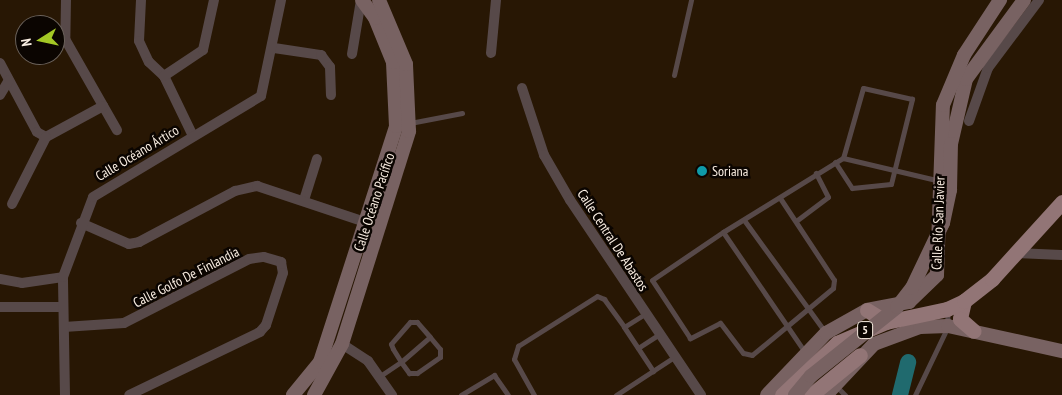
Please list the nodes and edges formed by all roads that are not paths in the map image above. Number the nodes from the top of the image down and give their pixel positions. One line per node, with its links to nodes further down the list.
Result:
1 (66, 0): 22 (street)
2 (141, 0): 17 (street)
3 (214, 0): 17 (street)
4 (281, 0): 12 (street, Calle Océano Ártico)
5 (362, 0): 14 (street); 42 (street, Calle Océano Pacífico)
6 (379, 0): 25 (street, Calle Océano Pacífico)
7 (496, 0): 13 (street)
8 (691, 0): 16 (lane)
9 (1000, 0): 34 (street, Calle Río San Javier)
10 (1024, 0): 75 (street, bridge)
11 (1039, 0): 24 (street)
12 (274, 48): 21 (street); 27 (street, Calle Océano Ártico)
13 (491, 53)
14 (352, 54)
15 (0, 63): 18 (street)
16 (674, 75)
17 (164, 76): 27 (street)
18 (8, 80): 20 (street); 28 (street)
19 (522, 88): 55 (street, Calle Central De Abastos)
20 (0, 95)
21 (330, 95)
22 (103, 106): 26 (street); 28 (street)
23 (462, 113): 25 (lane)
24 (969, 121)
25 (410, 124): 66 (street, Calle Océano Pacífico)
26 (118, 130)
27 (194, 136): 41 (street, Calle Océano Ártico)
28 (46, 137): 38 (street)
29 (843, 158): 31 (lane); 32 (lane); 32 (lane)
30 (317, 159): 36 (street)
31 (835, 162): 32 (lane); 33 (lane)
32 (896, 169): 34 (lane)
33 (816, 173): 35 (lane); 40 (lane)
34 (940, 181): 49 (street, Calle Río San Javier)
35 (780, 198): 39 (lane); 40 (lane)
36 (304, 200): 41 (street); 42 (street)
37 (1062, 202): 44 (main road)
38 (12, 204)
39 (744, 220): 43 (lane); 52 (lane)
40 (796, 221): 52 (lane)
41 (81, 223): 46 (street, Calle Océano Ártico)
42 (368, 223): 80 (street, Calle Océano Pacífico)
43 (723, 232): 57 (lane); 57 (lane)
44 (1021, 248): 45 (street); 48 (main road)
45 (1062, 255)
46 (63, 278): 47 (street); 50 (street, Calle Océano Ártico)
47 (0, 279)
48 (964, 301): 53 (main road, 5); 61 (main road)
49 (909, 302): 54 (street); 56 (main road)
50 (63, 307): 51 (street); 59 (street, Calle Océano Ártico)
51 (0, 308)
52 (805, 309): 57 (lane); 62 (lane)
53 (947, 309): 56 (main road, 5); 58 (lane)
54 (862, 312): 56 (main road); 62 (street); 65 (street)
55 (645, 314): 60 (lane); 63 (street, Calle Central De Abastos)
56 (889, 322): 65 (main road, 5)
57 (785, 326): 70 (lane)
58 (948, 326): 61 (street); 69 (street); 89 (lane)
59 (64, 327): 78 (street, Calle Océano Ártico); 79 (street, Calle Golfo De Finlandia)
60 (624, 327): 67 (lane); 85 (lane)
61 (974, 331): 68 (street)
62 (826, 333): 70 (street)
63 (658, 335): 67 (lane); 71 (street, Calle Central De Abastos)
64 (430, 337): 72 (lane); 72 (lane); 72 (lane)
65 (837, 343): 75 (main road, 5)
66 (342, 344): 74 (street); 81 (street, Calle Océano Pacífico)
67 (638, 348): 73 (lane)
68 (1062, 351)
69 (860, 354): 76 (main road)
70 (801, 355): 75 (main road); 77 (street)
71 (674, 357): 73 (lane); 87 (street, Calle Central De Abastos)
72 (402, 362): 74 (lane)
73 (653, 371): 86 (lane)
74 (380, 376): 82 (street)
75 (795, 385): 77 (main road, 5)
76 (832, 389): 88 (main road)
77 (774, 392)
78 (65, 395)
79 (129, 395)
80 (292, 395)
81 (314, 395)
82 (392, 395)
83 (461, 395): 84 (lane)
84 (508, 395)
85 (534, 395)
86 (616, 395)
87 (701, 395)
88 (811, 395)
89 (916, 395)

